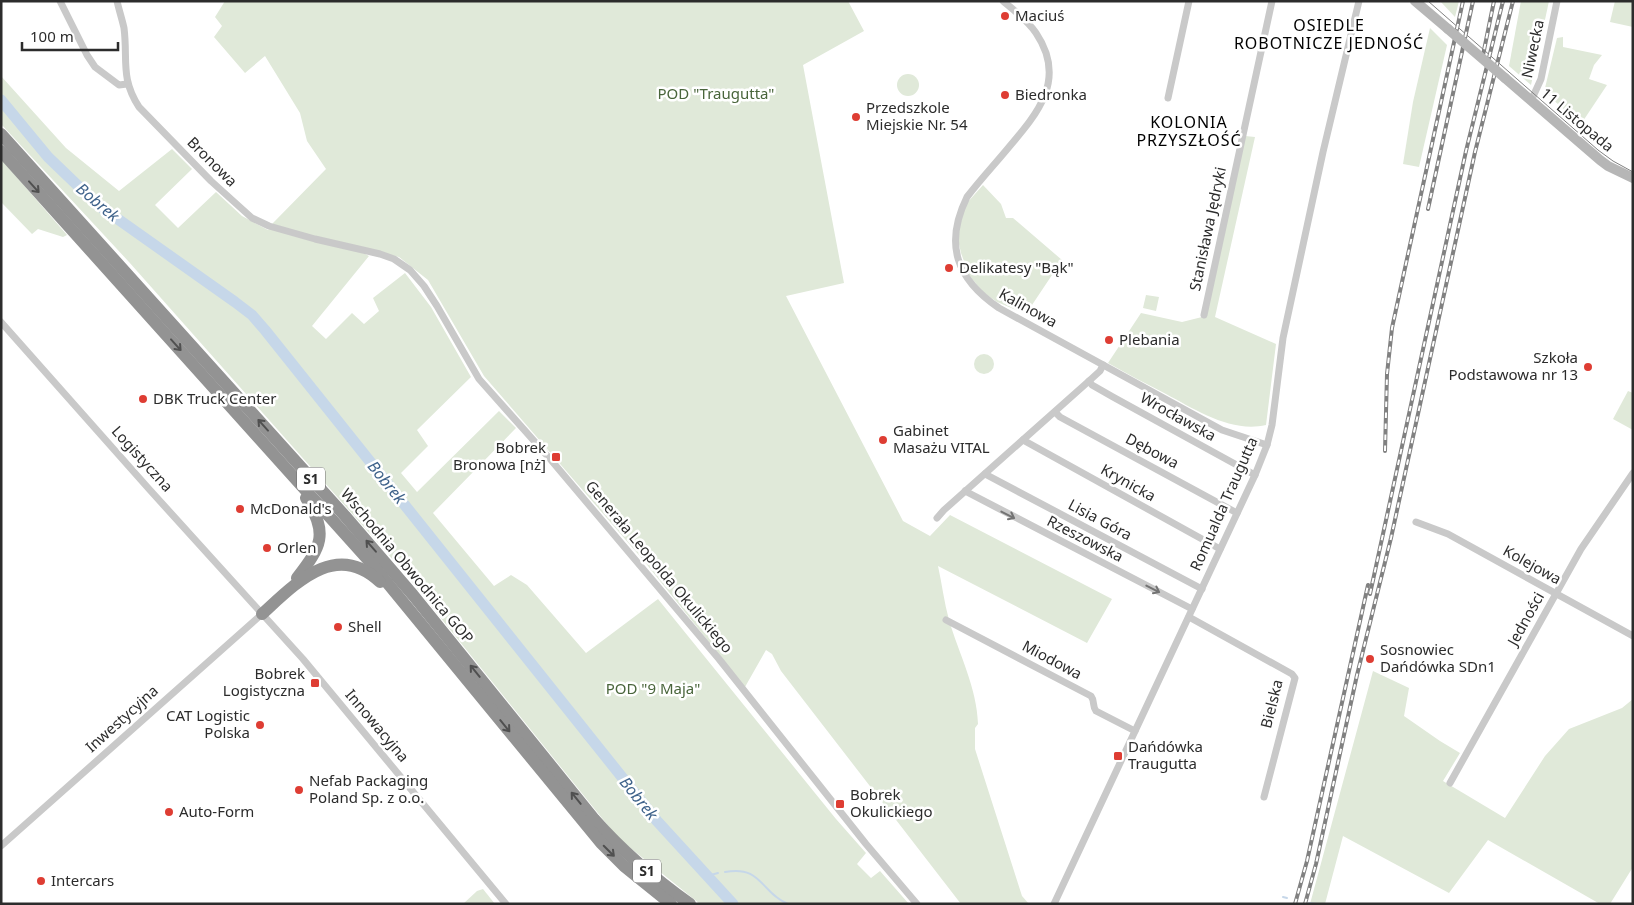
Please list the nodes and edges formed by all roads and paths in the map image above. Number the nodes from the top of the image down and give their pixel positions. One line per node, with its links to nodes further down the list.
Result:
1 (60, 1): 9 (street)
2 (117, 1): 9 (street, Bronowa)
3 (1003, 1): 18 (street, Kalinowa)
4 (1189, 1): 10 (street)
5 (1272, 1): 16 (street, Stanisława Jędryki)
6 (1359, 1): 22 (street, Romualda Traugutta)
7 (1415, 1): 11 (main road, 11 Listopada, bridge)
8 (1557, 1): 11 (street, Niwecka)
9 (127, 84): 15 (street, Bronowa)
10 (1168, 98)
11 (1531, 101): 14 (main road, 11 Listopada)
12 (1, 134): 47 (highway, Wschodnia Obwodnica GOP / S1, one-way to 12)
13 (1, 151): 23 (highway, Wschodnia Obwodnica GOP / S1, one-way to 23)
14 (1633, 178)
15 (380, 254): 48 (street, Generała Leopolda Okulickiego)
16 (1204, 316)
17 (1, 322): 36 (street, Logistyczna)
18 (1103, 365): 19 (street); 22 (street, Kalinowa)
19 (1089, 381): 20 (street); 26 (street, Wrocławska)
20 (1055, 412): 21 (street); 28 (street, Dębowa)
21 (1023, 440): 25 (street); 31 (street, Krynicka)
22 (1267, 446): 26 (street, Romualda Traugutta)
23 (286, 467): 33 (highway); 37 (highway, Wschodnia Obwodnica GOP / S1)
24 (1633, 473): 34 (street, Jedności)
25 (985, 474): 27 (street); 32 (street, Lisia Góra)
26 (1255, 475): 28 (street, Romualda Traugutta)
27 (965, 492): 29 (street); 35 (street, Rzeszowska, one-way to 35)
28 (1237, 513): 31 (street, Romualda Traugutta)
29 (936, 518)
30 (1416, 522): 34 (street, Kolejowa)
31 (1220, 549): 32 (street, Romualda Traugutta)
32 (1202, 589): 35 (street, Romualda Traugutta)
33 (288, 590): 36 (highway); 37 (highway)
34 (1556, 593): 40 (street, Kolejowa); 42 (street, Jedności)
35 (1192, 609): 38 (street, Romualda Traugutta)
36 (262, 614): 44 (street, Inwestycyjna); 45 (street, Innowacyjna)
37 (414, 614): 46 (highway, Wschodnia Obwodnica GOP / S1, one-way to 46)
38 (1188, 617): 41 (street, Romualda Traugutta); 43 (street, Bielska)
39 (946, 620): 41 (street, Miodowa)
40 (1633, 636)
41 (1135, 731): 49 (street, Romualda Traugutta)
42 (1450, 783)
43 (1264, 797)
44 (1, 846)
45 (506, 904)
46 (671, 904)
47 (690, 904)
48 (917, 904)
49 (1054, 904)

